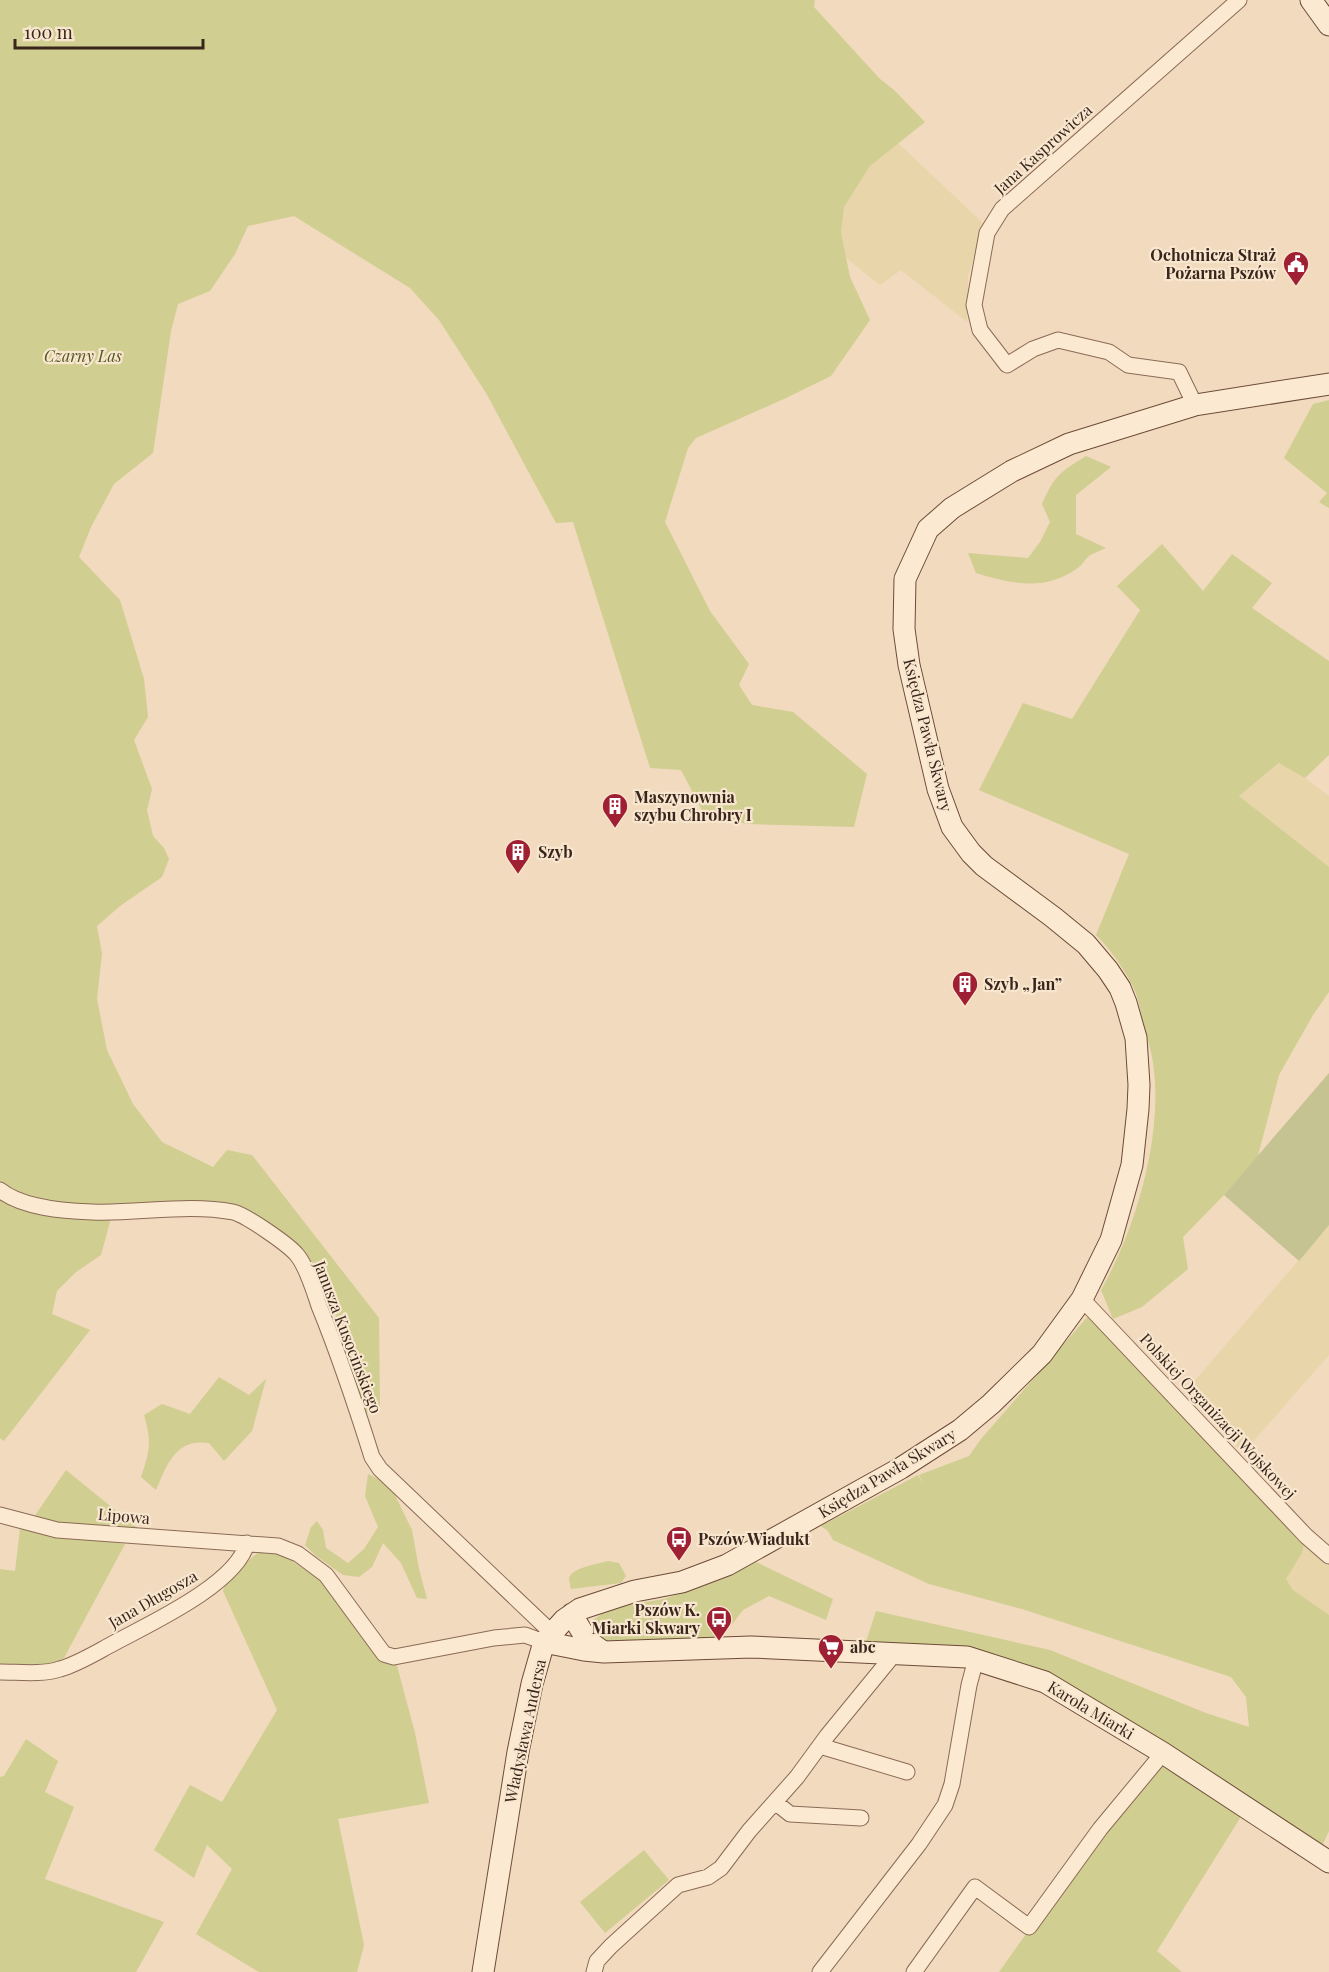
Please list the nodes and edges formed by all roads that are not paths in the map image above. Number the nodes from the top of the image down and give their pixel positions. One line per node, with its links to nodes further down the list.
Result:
1 (1239, 0): 5 (street, Jana Kasprowicza)
2 (1311, 0): 3 (main road)
3 (1329, 25)
4 (1329, 384): 5 (main road, Księdza Pawła Skwary)
5 (1195, 405): 7 (main road, Księdza Pawła Skwary)
6 (0, 1190): 12 (street, Janusza Kusocińskiego)
7 (1082, 1299): 10 (street, Polskiej Organizacji Wojskowej); 11 (main road, Księdza Pawła Skwary)
8 (0, 1515): 9 (street, Lipowa)
9 (247, 1543): 12 (street); 16 (street, Jana Długosza)
10 (1329, 1556)
11 (572, 1614): 12 (main road); 13 (main road)
12 (548, 1638): 13 (main road, Karola Miarki); 23 (main road, Władysława Andersa)
13 (604, 1652): 14 (main road, Karola Miarki)
14 (895, 1653): 15 (main road, Karola Miarki); 17 (street)
15 (976, 1659): 18 (main road, Karola Miarki); 25 (street)
16 (0, 1672)
17 (820, 1746): 19 (street); 20 (street)
18 (1163, 1753): 22 (main road, Karola Miarki); 26 (street)
19 (907, 1772)
20 (775, 1802): 21 (street); 24 (street)
21 (861, 1818)
22 (1329, 1862)
23 (483, 1972)
24 (594, 1972)
25 (820, 1972)
26 (914, 1972)

